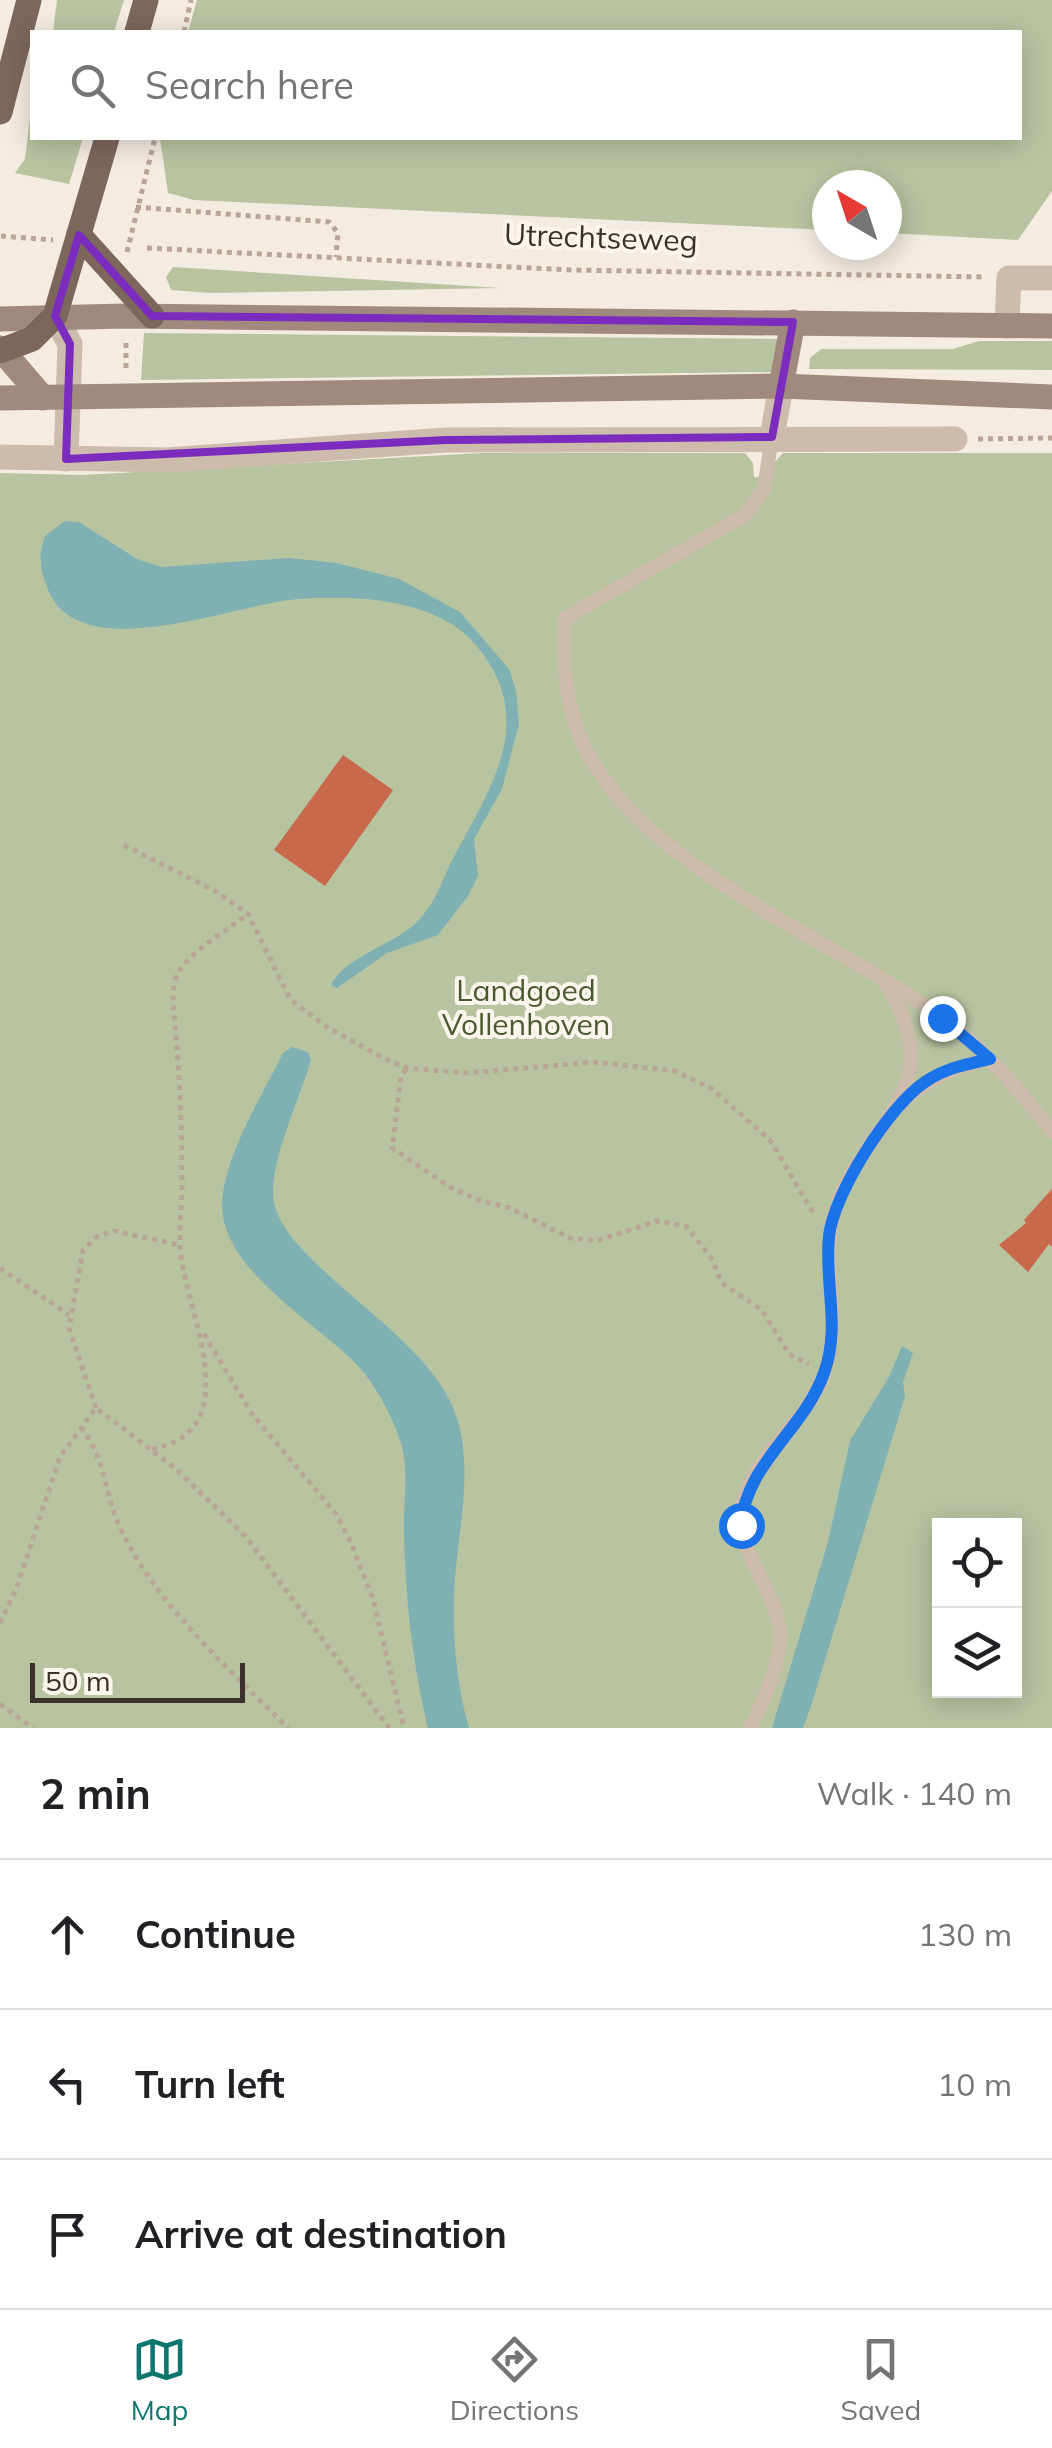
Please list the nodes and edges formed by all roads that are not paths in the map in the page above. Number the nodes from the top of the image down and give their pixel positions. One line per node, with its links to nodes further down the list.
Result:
1 (29, 0): 4 (main road)
2 (146, 0): 3 (main road)
3 (138, 30)
4 (0, 112)
5 (106, 140): 6 (main road)
6 (68, 238): 8 (main road); 9 (main road)
7 (1052, 278): 12 (street)
8 (55, 316): 9 (main road); 10 (main road); 14 (main road); 16 (street)
9 (152, 316): 11 (main road)
10 (0, 318)
11 (794, 322): 12 (main road); 15 (main road)
12 (1008, 326): 13 (main road)
13 (1052, 326)
14 (1, 350): 18 (main road)
15 (780, 386): 16 (main road); 19 (main road); 20 (street)
16 (70, 397): 18 (main road); 23 (street)
17 (0, 398): 18 (main road)
18 (43, 398)
19 (1052, 398)
20 (772, 438): 21 (street); 23 (street); 24 (lane)
21 (954, 439)
22 (0, 457): 23 (street)
23 (66, 459)
24 (885, 982): 25 (lane); 26 (lane)
25 (990, 1059): 26 (lane); 27 (lane)
26 (900, 1104): 28 (lane)
27 (1052, 1131)
28 (750, 1728)

